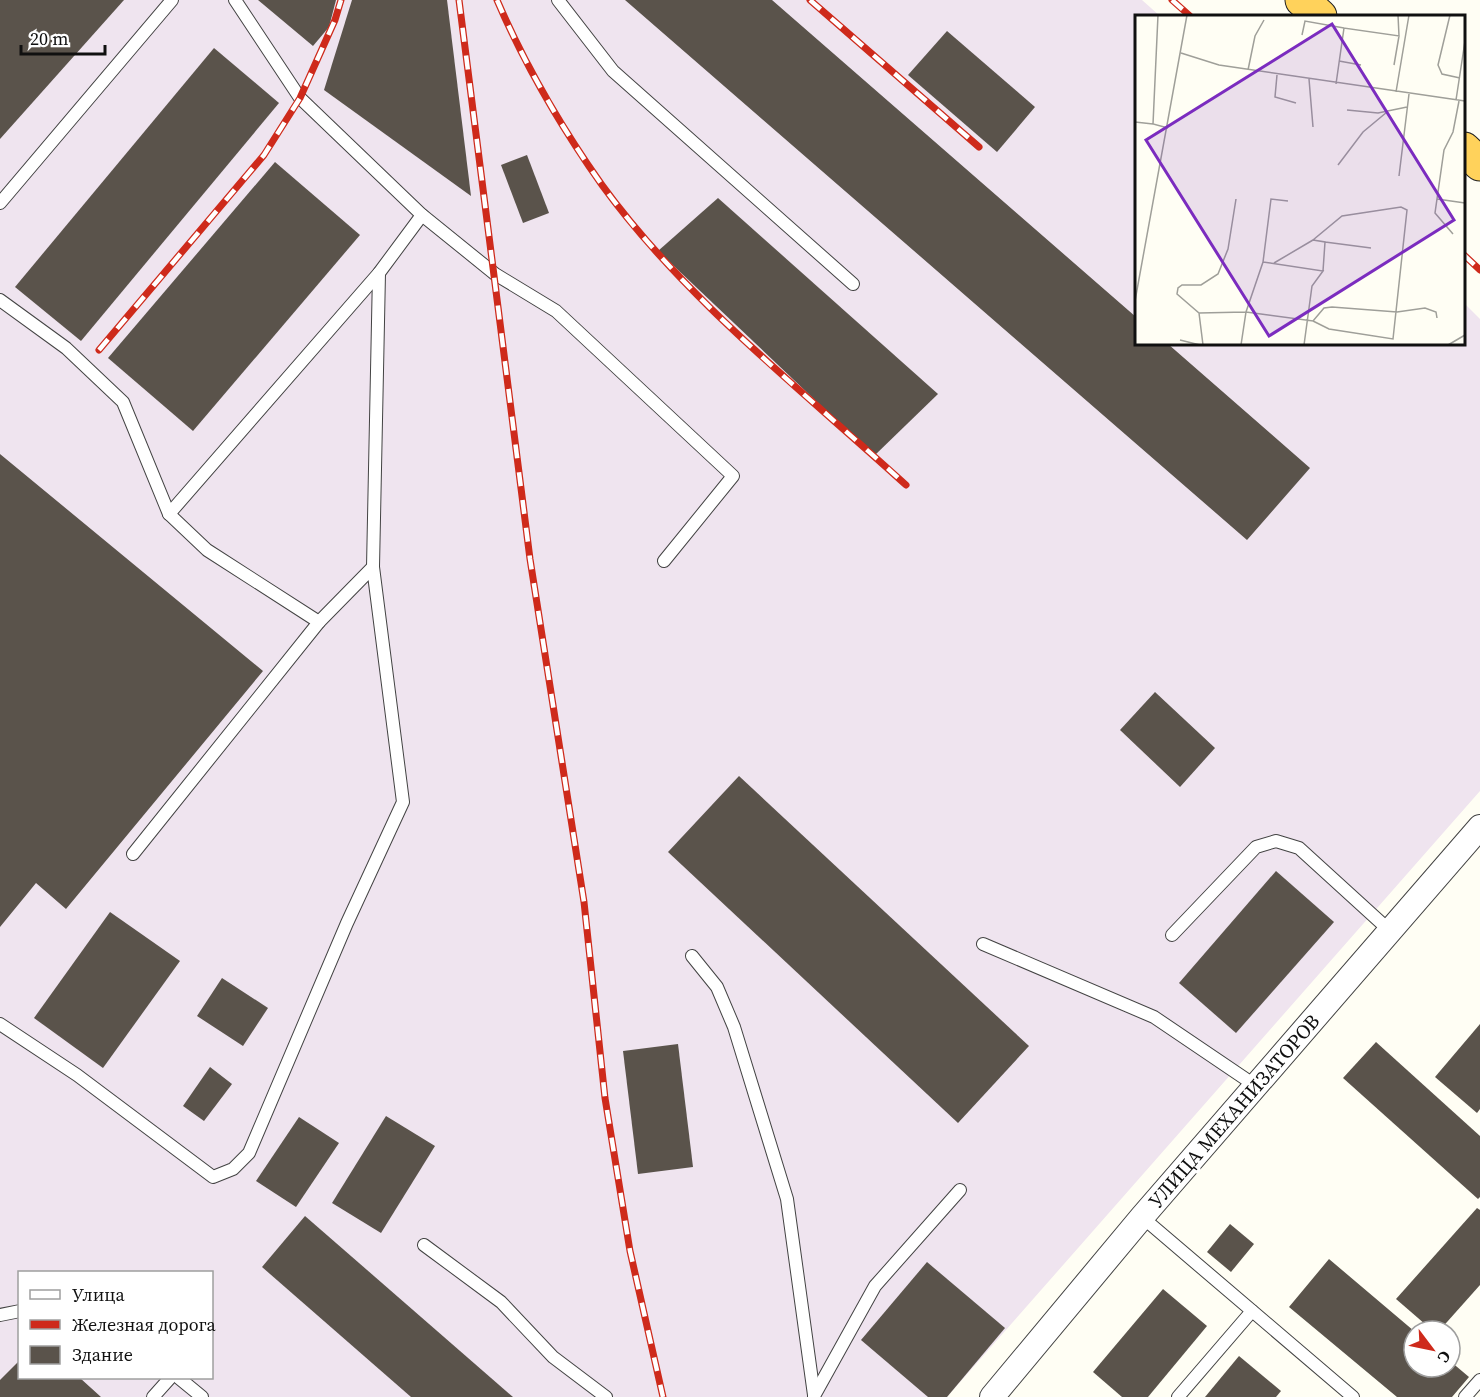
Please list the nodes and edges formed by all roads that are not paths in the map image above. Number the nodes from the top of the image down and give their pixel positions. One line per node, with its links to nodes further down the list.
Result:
1 (172, 0): 6 (lane)
2 (235, 0): 7 (lane)
3 (558, 0): 9 (lane)
4 (1302, 0): 5 (highway)
5 (1319, 15)
6 (0, 203)
7 (422, 215): 8 (lane); 12 (lane)
8 (379, 273): 11 (lane); 13 (lane)
9 (853, 284)
10 (0, 300): 11 (lane)
11 (169, 514): 14 (lane)
12 (664, 561)
13 (373, 567): 14 (lane); 21 (lane)
14 (319, 622): 16 (lane)
15 (1480, 827): 17 (street, УЛИЦА МЕХАНИЗАТОРОВ)
16 (133, 854)
17 (1389, 930): 18 (lane); 22 (street, УЛИЦА МЕХАНИЗАТОРОВ)
18 (1172, 935)
19 (983, 944): 22 (lane)
20 (692, 956): 32 (lane)
21 (0, 1024)
22 (1256, 1086): 24 (street, УЛИЦА МЕХАНИЗАТОРОВ)
23 (960, 1190): 32 (lane)
24 (1142, 1217): 26 (lane); 36 (street, УЛИЦА МЕХАНИЗАТОРОВ)
25 (424, 1245): 35 (lane)
26 (1252, 1311): 37 (lane); 38 (lane)
27 (18, 1312): 28 (lane)
28 (0, 1316)
29 (168, 1379): 33 (lane)
30 (181, 1379): 34 (lane)
31 (1480, 1380): 39 (lane)
32 (814, 1396)
33 (153, 1397)
34 (202, 1397)
35 (606, 1397)
36 (992, 1397)
37 (1178, 1397)
38 (1353, 1397)
39 (1465, 1397)

